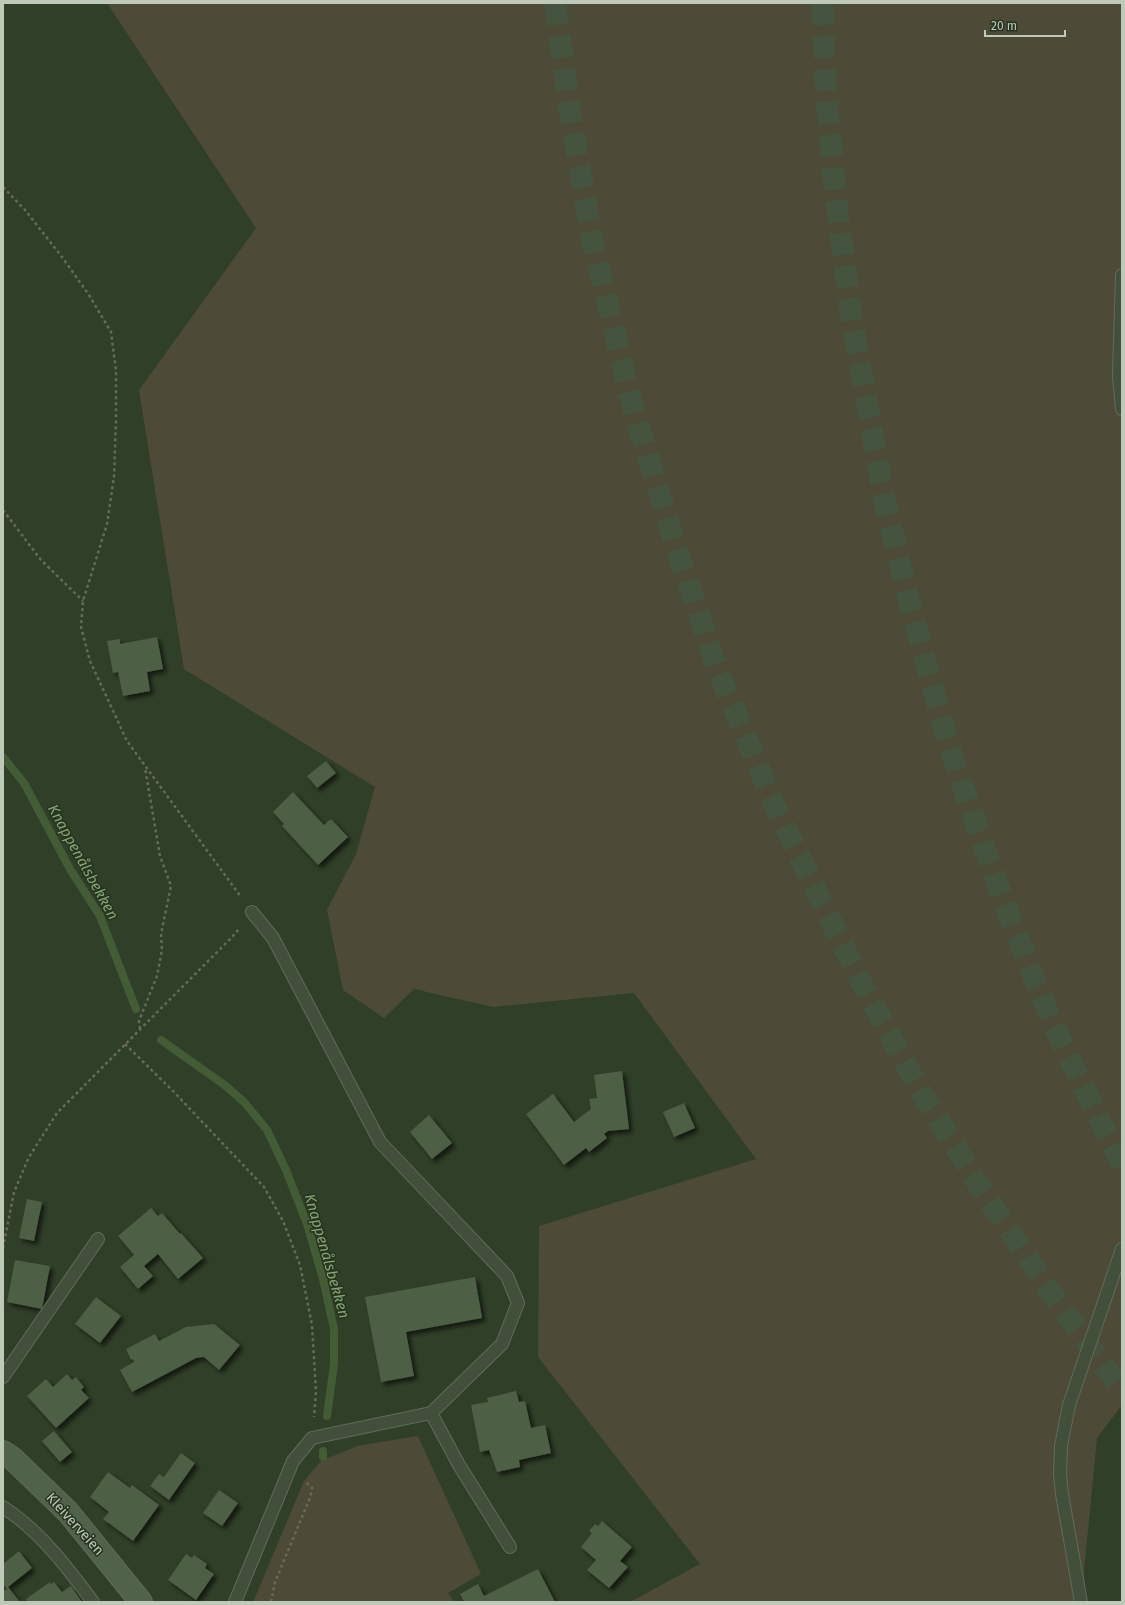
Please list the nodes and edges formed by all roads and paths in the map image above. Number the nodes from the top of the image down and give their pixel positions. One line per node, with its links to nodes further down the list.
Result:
1 (3, 187): 5 (path)
2 (1122, 275): 3 (lane)
3 (1122, 408)
4 (3, 510): 5 (path)
5 (83, 600): 6 (path)
6 (145, 767): 7 (path); 8 (path)
7 (252, 912): 8 (path); 14 (lane)
8 (140, 1030): 9 (path)
9 (125, 1044): 11 (path); 15 (path)
10 (98, 1239): 13 (lane)
11 (3, 1248)
12 (1122, 1249): 24 (lane)
13 (3, 1377)
14 (431, 1413): 15 (lane); 19 (lane)
15 (312, 1438): 17 (lane)
16 (3, 1452): 21 (street, Kleiverveien)
17 (288, 1472): 22 (lane); 23 (path)
18 (3, 1507): 20 (lane)
19 (510, 1547)
20 (93, 1602)
21 (141, 1602)
22 (235, 1602)
23 (271, 1602)
24 (1081, 1602)

